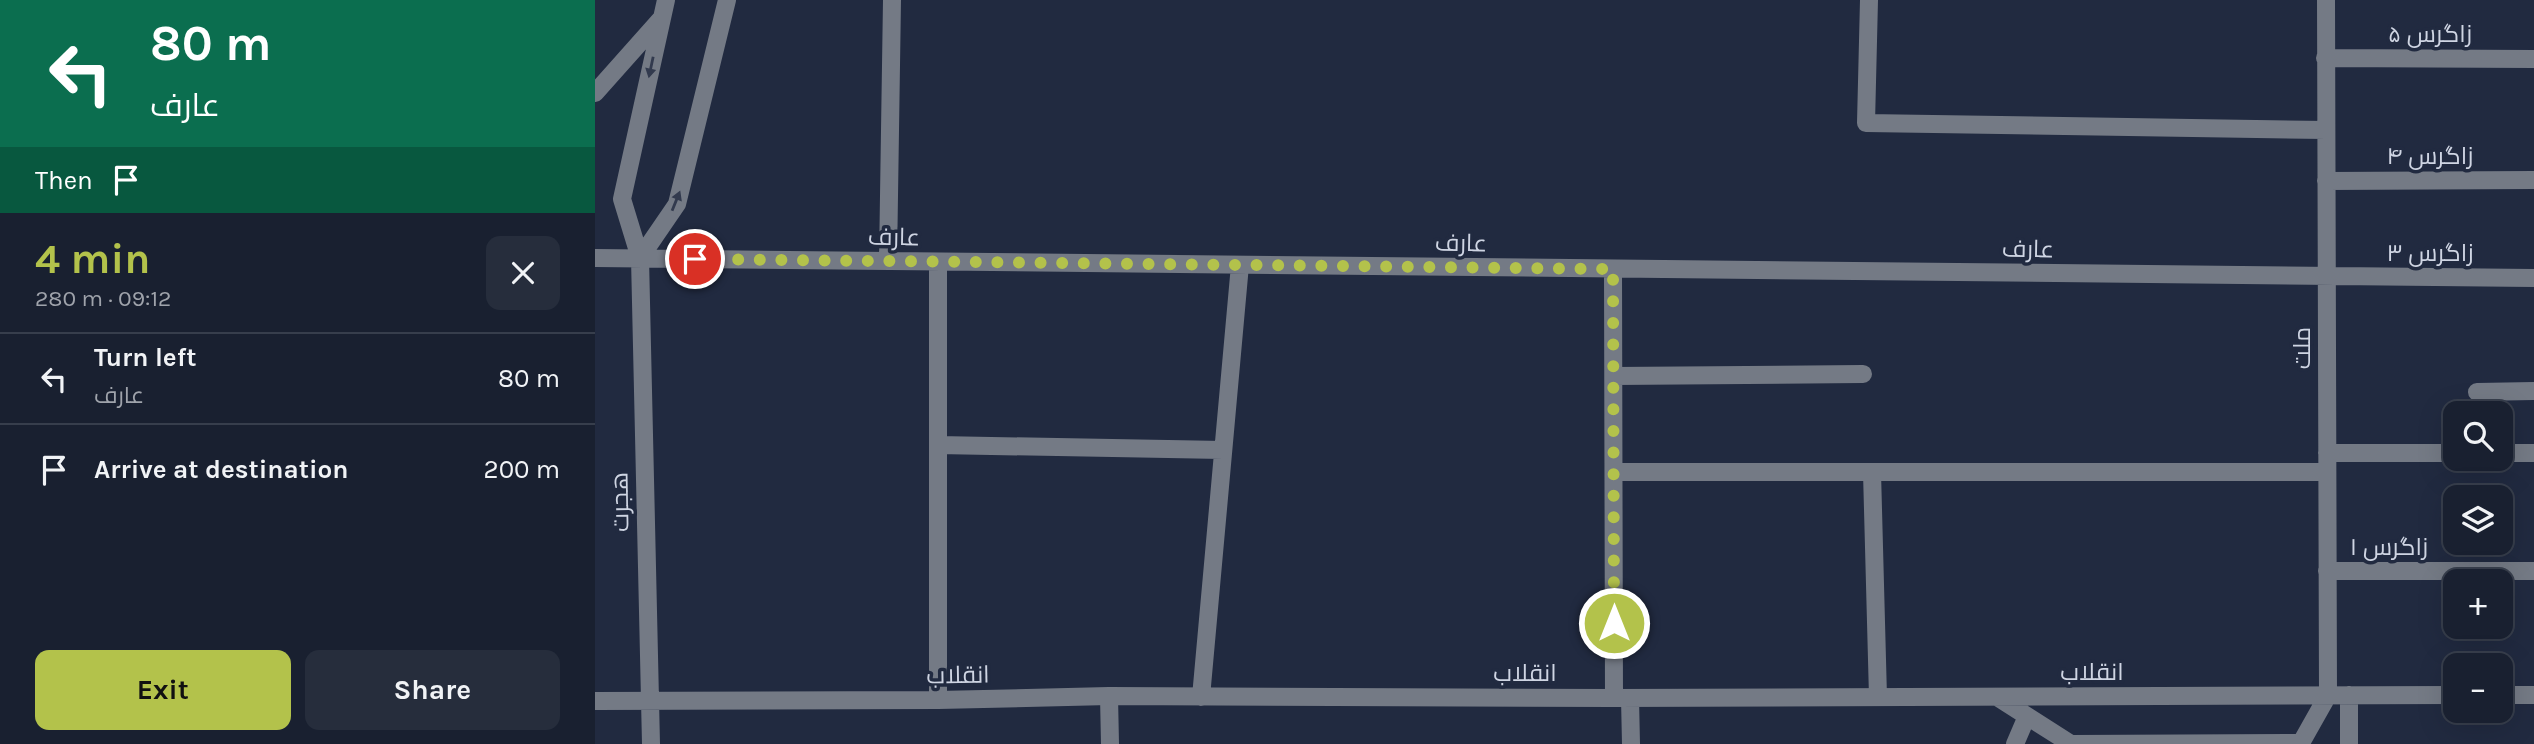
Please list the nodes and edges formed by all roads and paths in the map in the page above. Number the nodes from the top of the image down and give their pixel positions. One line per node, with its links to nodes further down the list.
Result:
1 (727, 0): 13 (street, one-way to 1)
2 (892, 0): 14 (street)
3 (1869, 0): 9 (street)
4 (2326, 0): 6 (street, ملت)
5 (664, 9): 8 (street); 13 (street, هجرت, one-way to 13)
6 (2325, 58): 7 (street, زاگرس ۵); 9 (street, ملت)
7 (2534, 59)
8 (595, 93)
9 (2326, 130): 11 (street, ملت)
10 (2534, 180): 11 (street, زاگرس ۴)
11 (2326, 181): 18 (street, ملت)
12 (595, 258): 13 (street, عارف)
13 (640, 258): 14 (street, عارف); 45 (street, هجرت)
14 (888, 261): 15 (street, عارف)
15 (938, 261): 16 (street, عارف); 24 (street)
16 (1240, 265): 17 (street, عارف); 25 (street)
17 (1613, 269): 18 (street, عارف); 21 (street)
18 (2326, 276): 19 (street, زاگرس ۳); 26 (street, ملت)
19 (2534, 278)
20 (1863, 374): 21 (street)
21 (1614, 376): 30 (street)
22 (2534, 391): 23 (street)
23 (2477, 392)
24 (938, 445): 25 (street); 46 (street)
25 (1223, 450): 41 (street)
26 (2327, 453): 27 (street); 32 (street, ملت)
27 (2443, 453)
28 (2513, 453): 29 (street)
29 (2534, 453)
30 (1614, 472): 31 (street); 44 (street)
31 (1872, 472): 32 (street); 42 (street)
32 (2327, 472): 33 (street, ملت)
33 (2327, 571): 34 (street, زاگرس ۱); 35 (street, ملت)
34 (2534, 571)
35 (2328, 695): 36 (street, انقلاب); 43 (street, انقلاب); 48 (street)
36 (2349, 695): 37 (street, انقلاب); 53 (street)
37 (2443, 695)
38 (2513, 695): 39 (street)
39 (2534, 695)
40 (1109, 696): 41 (street, انقلاب); 46 (street, انقلاب); 50 (street)
41 (1201, 696): 44 (street, انقلاب)
42 (1878, 697): 43 (street, انقلاب); 44 (street, انقلاب)
43 (1996, 697): 48 (street)
44 (1622, 698): 51 (street)
45 (649, 700): 46 (street, انقلاب); 47 (street, انقلاب); 49 (street, هجرت)
46 (938, 700)
47 (595, 701)
48 (2027, 716): 52 (street)
49 (650, 744)
50 (1110, 744)
51 (1631, 744)
52 (2015, 744)
53 (2349, 744)

